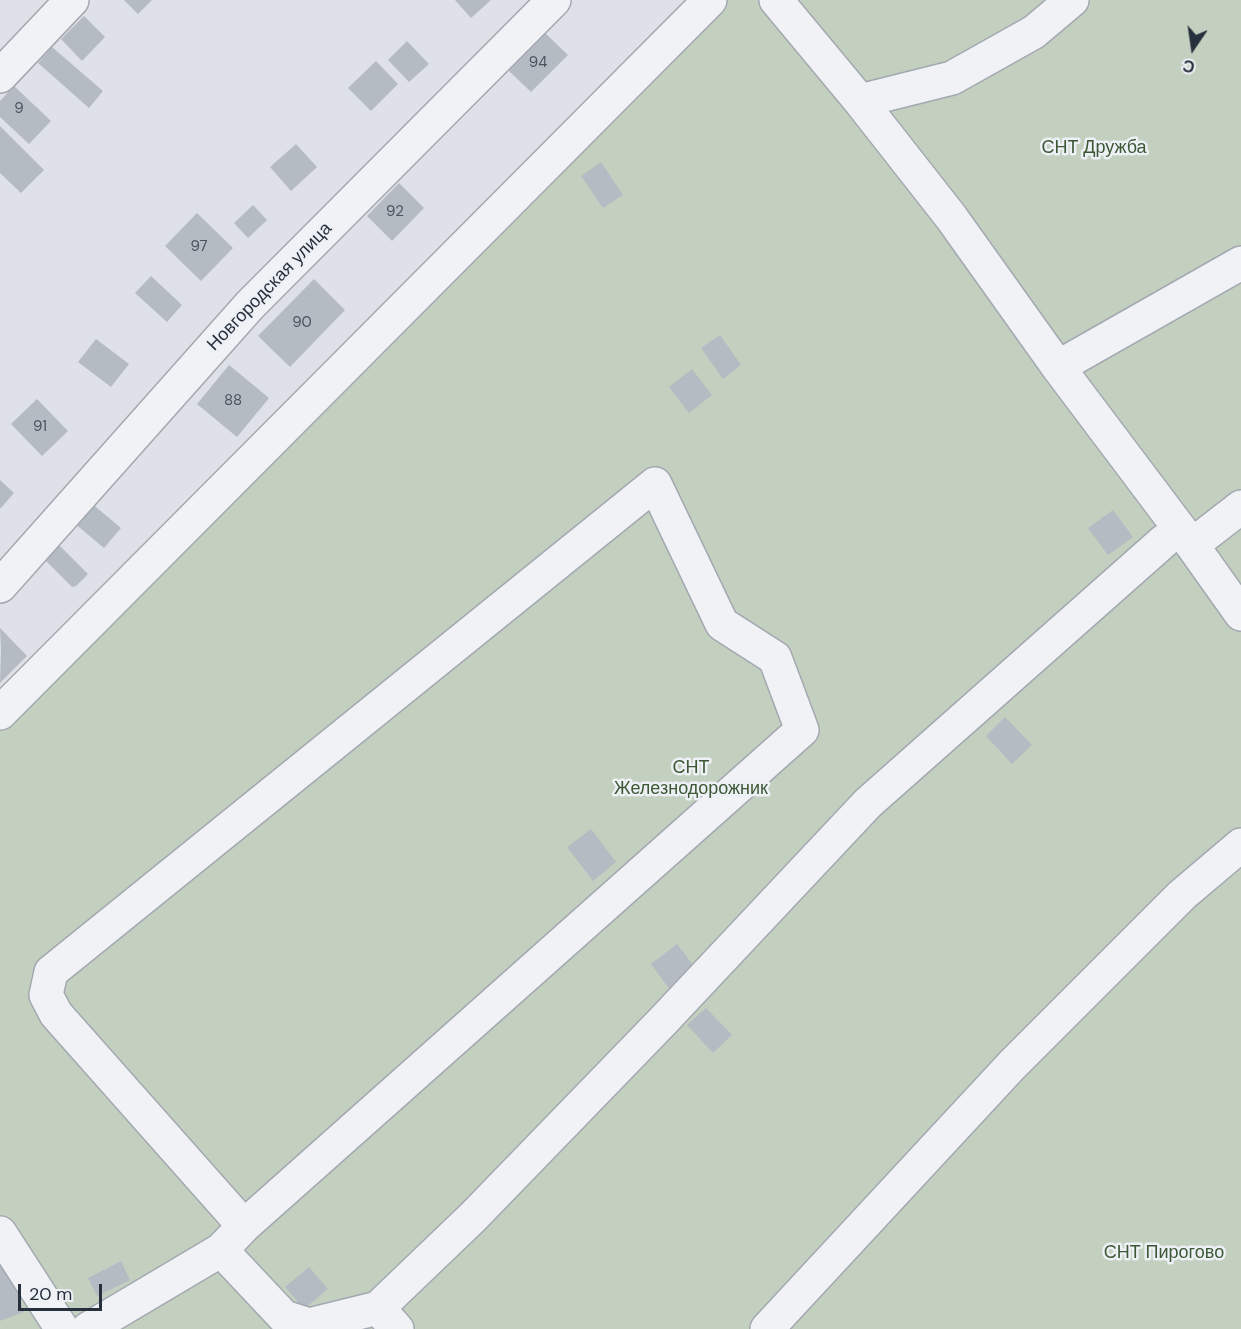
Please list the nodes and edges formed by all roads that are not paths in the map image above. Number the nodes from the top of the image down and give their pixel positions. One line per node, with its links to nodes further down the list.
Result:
1 (72, 0): 6 (street)
2 (554, 0): 12 (street, Новгородская улица)
3 (710, 0): 14 (street)
4 (776, 0): 7 (street)
5 (1072, 0): 7 (street)
6 (0, 76)
7 (860, 101): 9 (street)
8 (1241, 263): 9 (street)
9 (1058, 367): 11 (street)
10 (1241, 507): 11 (street)
11 (1178, 543): 13 (street); 19 (street)
12 (0, 586)
13 (1241, 614)
14 (0, 713)
15 (1241, 845): 22 (street)
16 (244, 1226): 16 (street); 18 (street)
17 (0, 1233): 20 (street)
18 (221, 1250): 19 (street); 21 (street)
19 (387, 1318)
20 (62, 1329)
21 (88, 1329)
22 (767, 1329)

